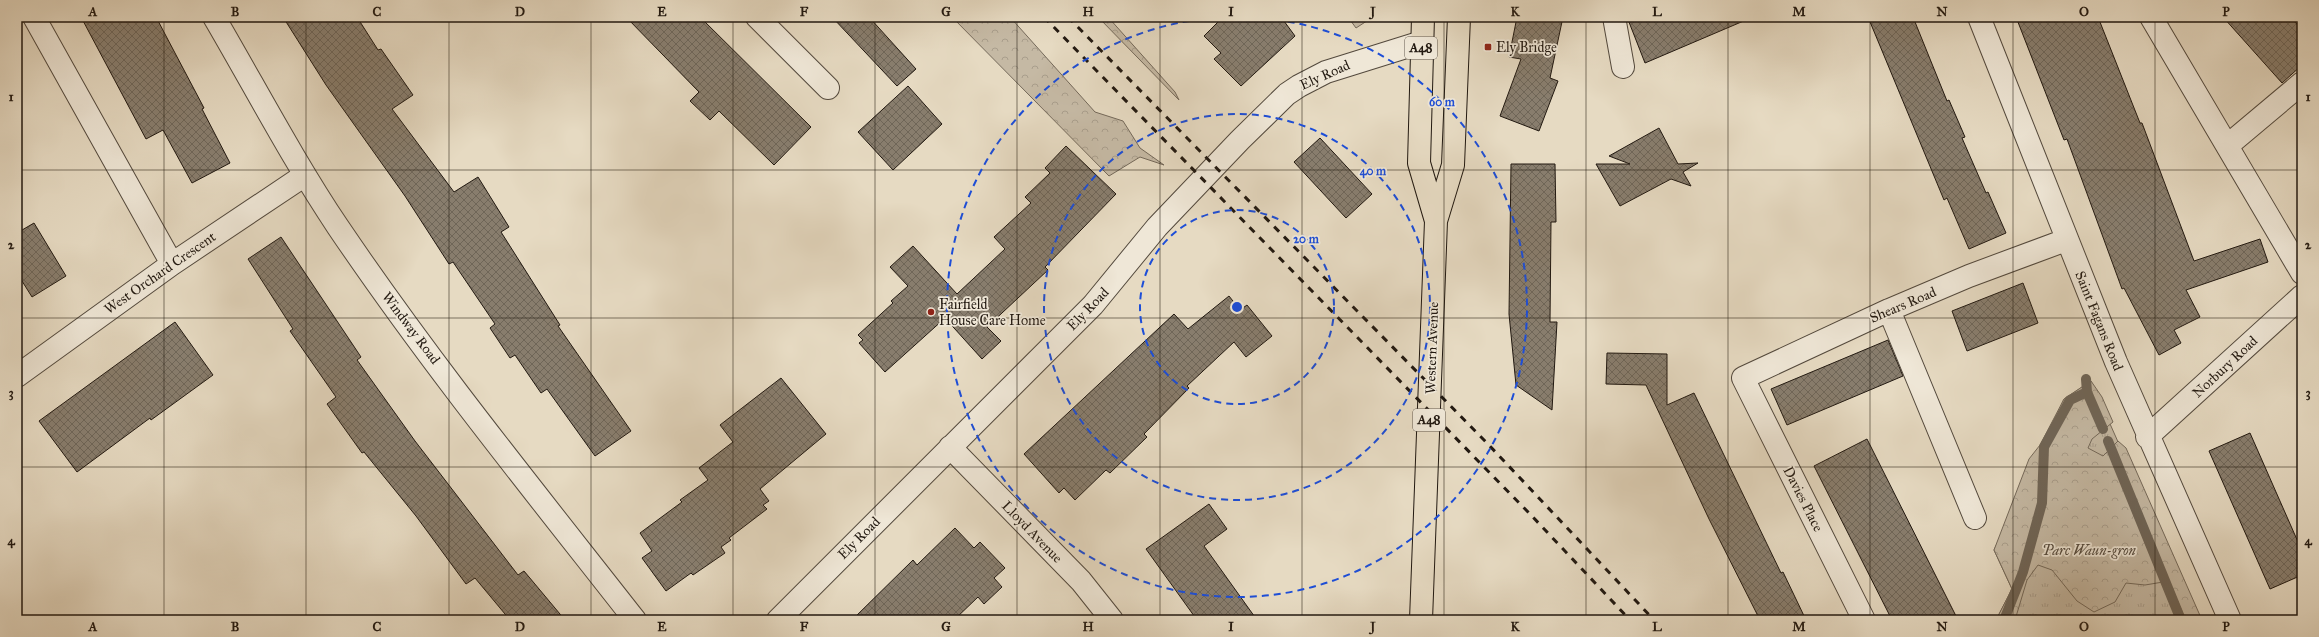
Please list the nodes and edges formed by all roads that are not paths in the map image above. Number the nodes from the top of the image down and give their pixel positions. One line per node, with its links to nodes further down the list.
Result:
1 (34, 17): 17 (street)
2 (214, 17): 14 (street, Windway Road)
3 (757, 17): 12 (street)
4 (1423, 17): 9 (highway, Western Avenue / A48)
5 (1459, 17): 15 (highway, Western Avenue / A48)
6 (1614, 17): 10 (street)
7 (1979, 17): 16 (street, Saint Fagans Road)
8 (2151, 17): 13 (street)
9 (1422, 42): 15 (highway, Western Avenue / A48); 24 (street, Ely Road)
10 (1623, 67)
11 (2302, 83): 13 (street)
12 (828, 88)
13 (2227, 146): 18 (street)
14 (305, 175): 17 (street, West Orchard Crescent); 26 (street, Windway Road)
15 (1436, 221): 29 (highway, Western Avenue / A48)
16 (2066, 240): 20 (street, Shears Road); 23 (street, Saint Fagans Road)
17 (172, 264): 21 (street, West Orchard Crescent)
18 (2302, 273)
19 (2302, 296): 23 (street, Norbury Road)
20 (1889, 310): 22 (street, Shears Road); 25 (street)
21 (20, 367)
22 (1743, 378): 30 (street, Davies Place)
23 (2147, 437): 31 (street, Saint Fagans Road)
24 (950, 447): 27 (street, Ely Road); 28 (street, Lloyd Avenue)
25 (1976, 518)
26 (635, 620)
27 (778, 620)
28 (1112, 620)
29 (1421, 620)
30 (1864, 620)
31 (2230, 620)

